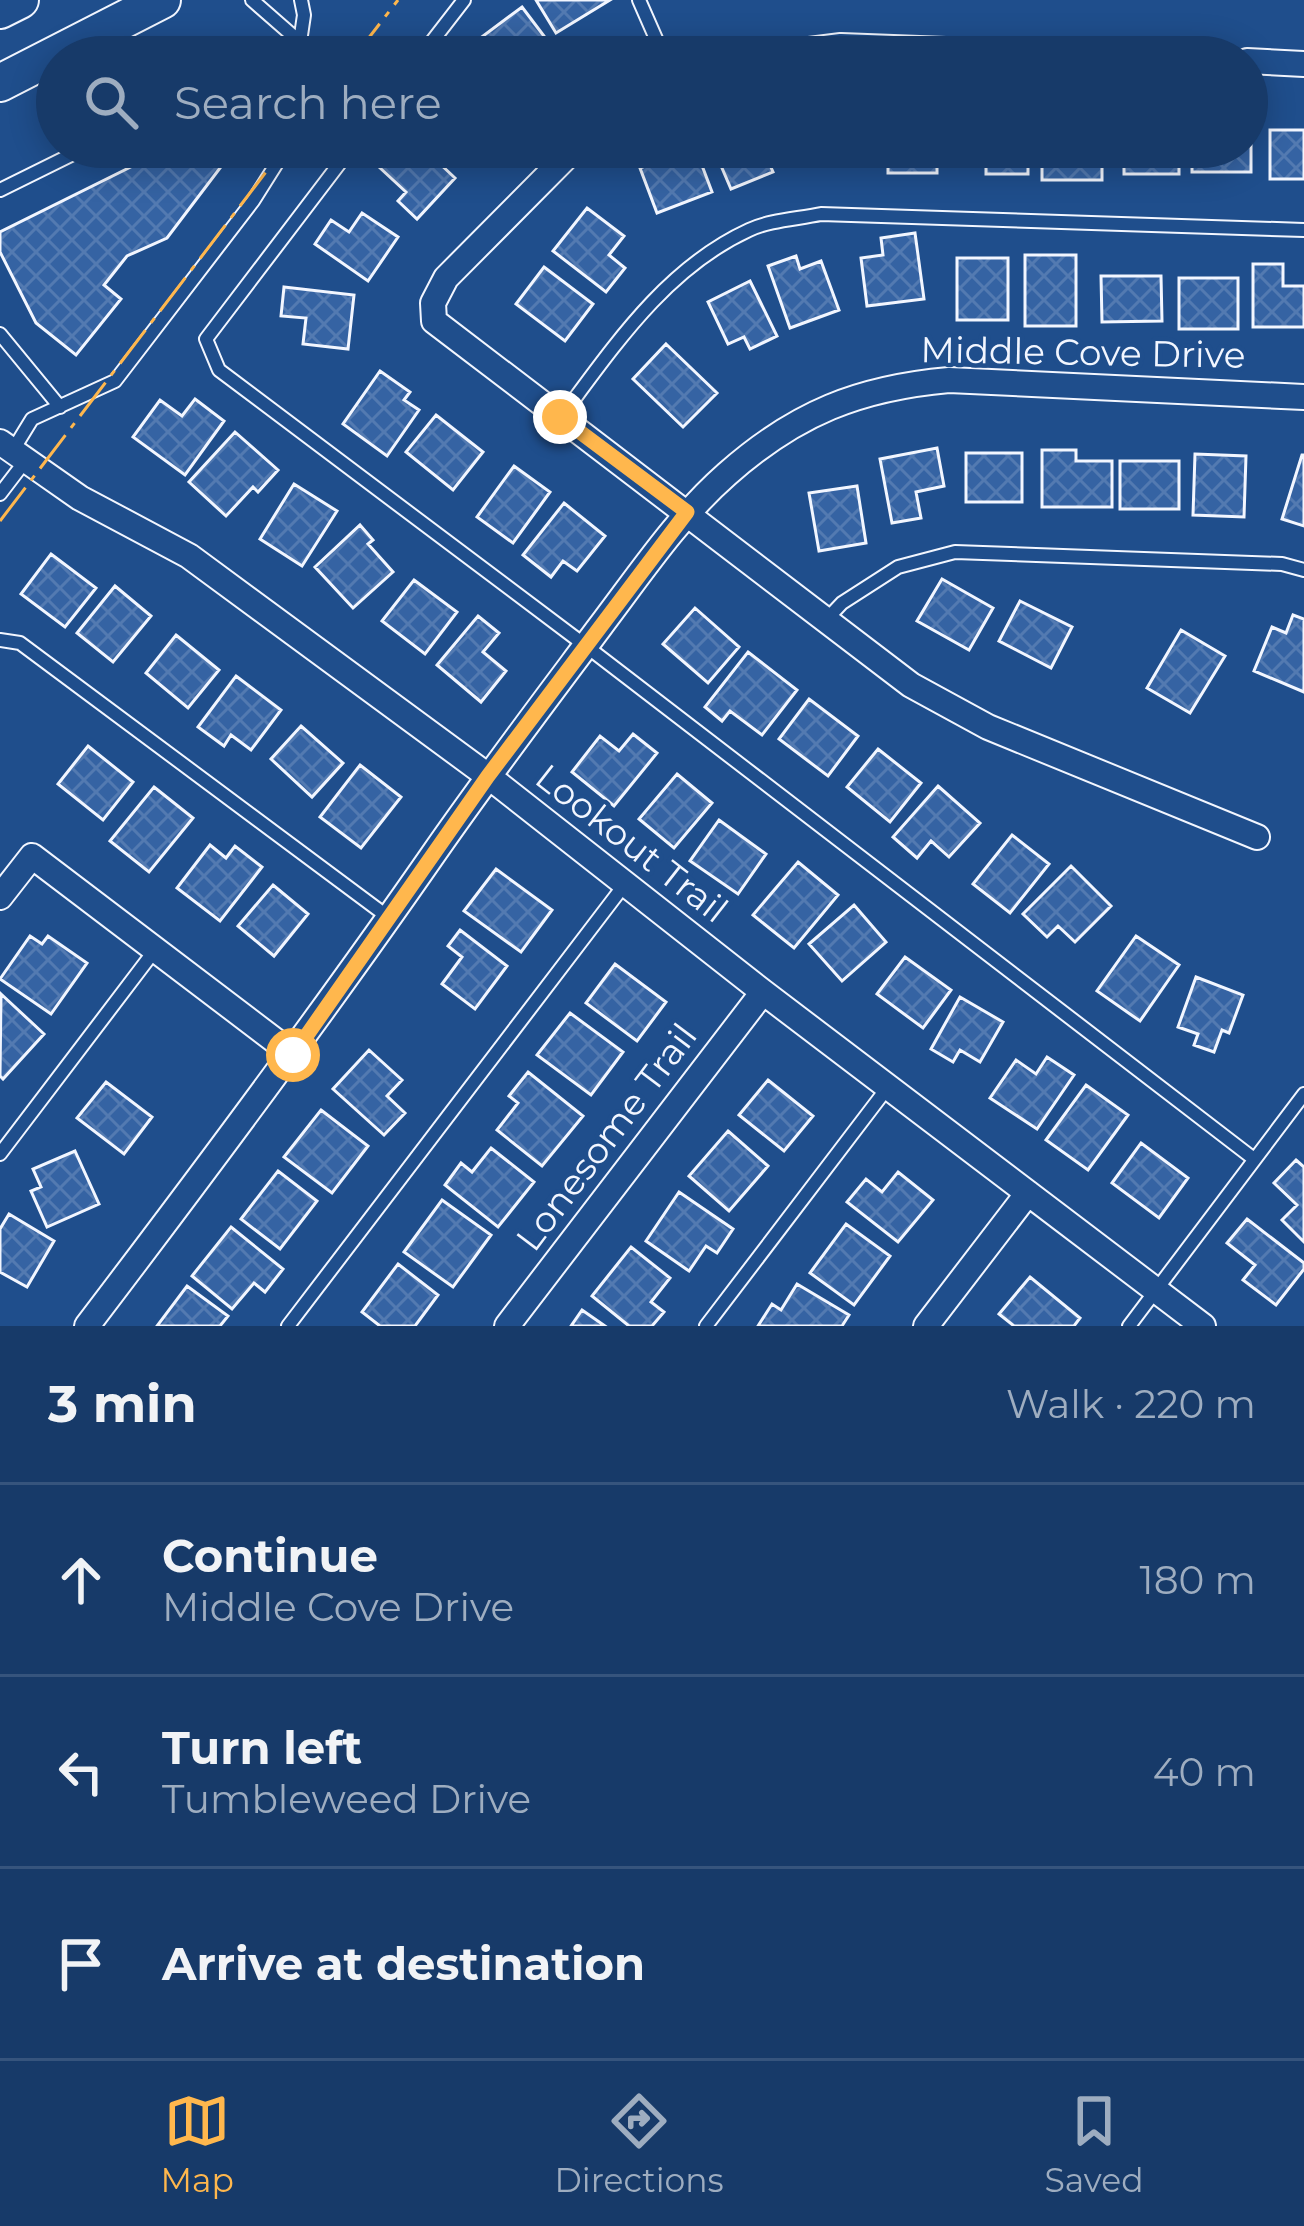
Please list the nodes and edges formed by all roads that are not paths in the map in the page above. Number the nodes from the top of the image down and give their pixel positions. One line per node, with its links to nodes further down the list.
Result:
1 (20, 0): 7 (main road)
2 (162, 0): 8 (main road)
3 (252, 0): 9 (lane)
4 (301, 0): 10 (lane)
5 (464, 0): 11 (lane)
6 (639, 0): 12 (lane)
7 (0, 10)
8 (92, 36)
9 (293, 36)
10 (301, 36)
11 (436, 36)
12 (655, 36)
13 (1268, 63): 14 (street)
14 (1304, 64)
15 (36, 65): 16 (main road)
16 (0, 83)
17 (45, 168): 21 (lane)
18 (274, 168): 25 (lane)
19 (336, 168): 33 (lane)
20 (554, 168): 26 (street)
21 (0, 190)
22 (1304, 230): 26 (lane)
23 (0, 334): 25 (lane)
24 (1304, 397): 29 (street, Middle Cove Drive)
25 (60, 406): 27 (lane)
26 (560, 417): 29 (street)
27 (13, 451): 28 (lane); 34 (street, Lookout Trail)
28 (0, 494)
29 (687, 512): 31 (street); 33 (street, Middle Cove Drive)
30 (1304, 570): 31 (lane)
31 (826, 620): 35 (street)
32 (0, 640): 38 (lane)
33 (586, 646): 34 (street, Middle Cove Drive); 45 (lane)
34 (488, 776): 36 (street, Lookout Trail); 38 (street, Middle Cove Drive)
35 (1257, 837)
36 (625, 884): 40 (street, Lookout Trail); 49 (lane)
37 (0, 897): 39 (street)
38 (389, 917): 41 (street, Middle Cove Drive)
39 (155, 950): 41 (street); 44 (lane)
40 (763, 992): 42 (street, Lookout Trail); 50 (street, Lonesome Trail)
41 (293, 1055): 48 (street, Middle Cove Drive)
42 (888, 1087): 46 (street, Lookout Trail); 51 (lane)
43 (1304, 1094): 45 (lane)
44 (0, 1154)
45 (1254, 1159): 47 (lane)
46 (1028, 1192): 47 (street, Lookout Trail); 52 (street)
47 (1156, 1290): 53 (lane); 54 (street, Lookout Trail)
48 (87, 1326)
49 (288, 1326)
50 (507, 1326)
51 (706, 1326)
52 (926, 1326)
53 (1129, 1326)
54 (1203, 1326)

